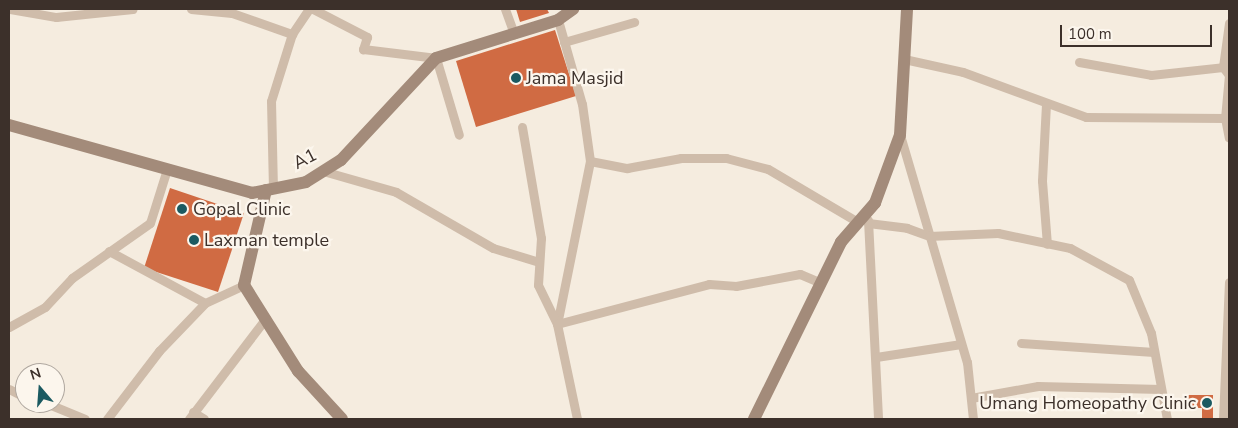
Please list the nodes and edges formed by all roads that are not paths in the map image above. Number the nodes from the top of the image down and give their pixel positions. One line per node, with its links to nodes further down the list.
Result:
1 (10, 9): 2 (street)
2 (133, 9)
3 (191, 9): 12 (street)
4 (309, 9): 12 (street)
5 (313, 9): 15 (street)
6 (505, 9): 13 (street)
7 (573, 9): 9 (street, A1)
8 (907, 9): 16 (street)
9 (558, 20): 13 (street, A1); 14 (street)
10 (634, 22): 14 (street)
11 (1229, 23): 18 (street)
12 (292, 34): 29 (street)
13 (514, 34): 15 (street, A1)
14 (564, 42): 26 (street)
15 (436, 58): 23 (street); 28 (street, A1)
16 (904, 59): 19 (street); 24 (street)
17 (1079, 62): 18 (street)
18 (1223, 67): 20 (street)
19 (1046, 104): 20 (street); 32 (street)
20 (1225, 118): 25 (street)
21 (9, 125): 27 (street, A1)
22 (522, 127): 34 (street)
23 (459, 135)
24 (900, 135): 30 (street); 31 (street)
25 (1229, 138)
26 (590, 161): 30 (street); 40 (street)
27 (167, 169): 29 (street, A1); 33 (street)
28 (323, 171): 29 (street, A1); 34 (street)
29 (269, 189): 37 (street)
30 (864, 219): 31 (street); 36 (street); 45 (street)
31 (929, 236): 32 (street); 43 (street)
32 (1046, 244): 44 (street)
33 (109, 251): 38 (street); 41 (street)
34 (539, 262): 40 (street)
35 (1229, 282): 59 (street)
36 (821, 283): 40 (street); 55 (street)
37 (244, 285): 38 (street); 39 (street)
38 (205, 303): 51 (street)
39 (266, 318): 49 (street); 53 (street)
40 (557, 324): 54 (street)
41 (9, 327)
42 (1021, 343): 44 (street)
43 (961, 344): 45 (street); 47 (street)
44 (1154, 352): 46 (street)
45 (876, 357): 56 (street)
46 (1161, 389): 47 (street); 58 (street)
47 (971, 398): 57 (street)
48 (65, 411): 50 (street)
49 (191, 416): 52 (street)
50 (85, 419)
51 (107, 419)
52 (204, 419)
53 (342, 419)
54 (577, 419)
55 (754, 419)
56 (878, 419)
57 (973, 419)
58 (1167, 419)
59 (1223, 419)

